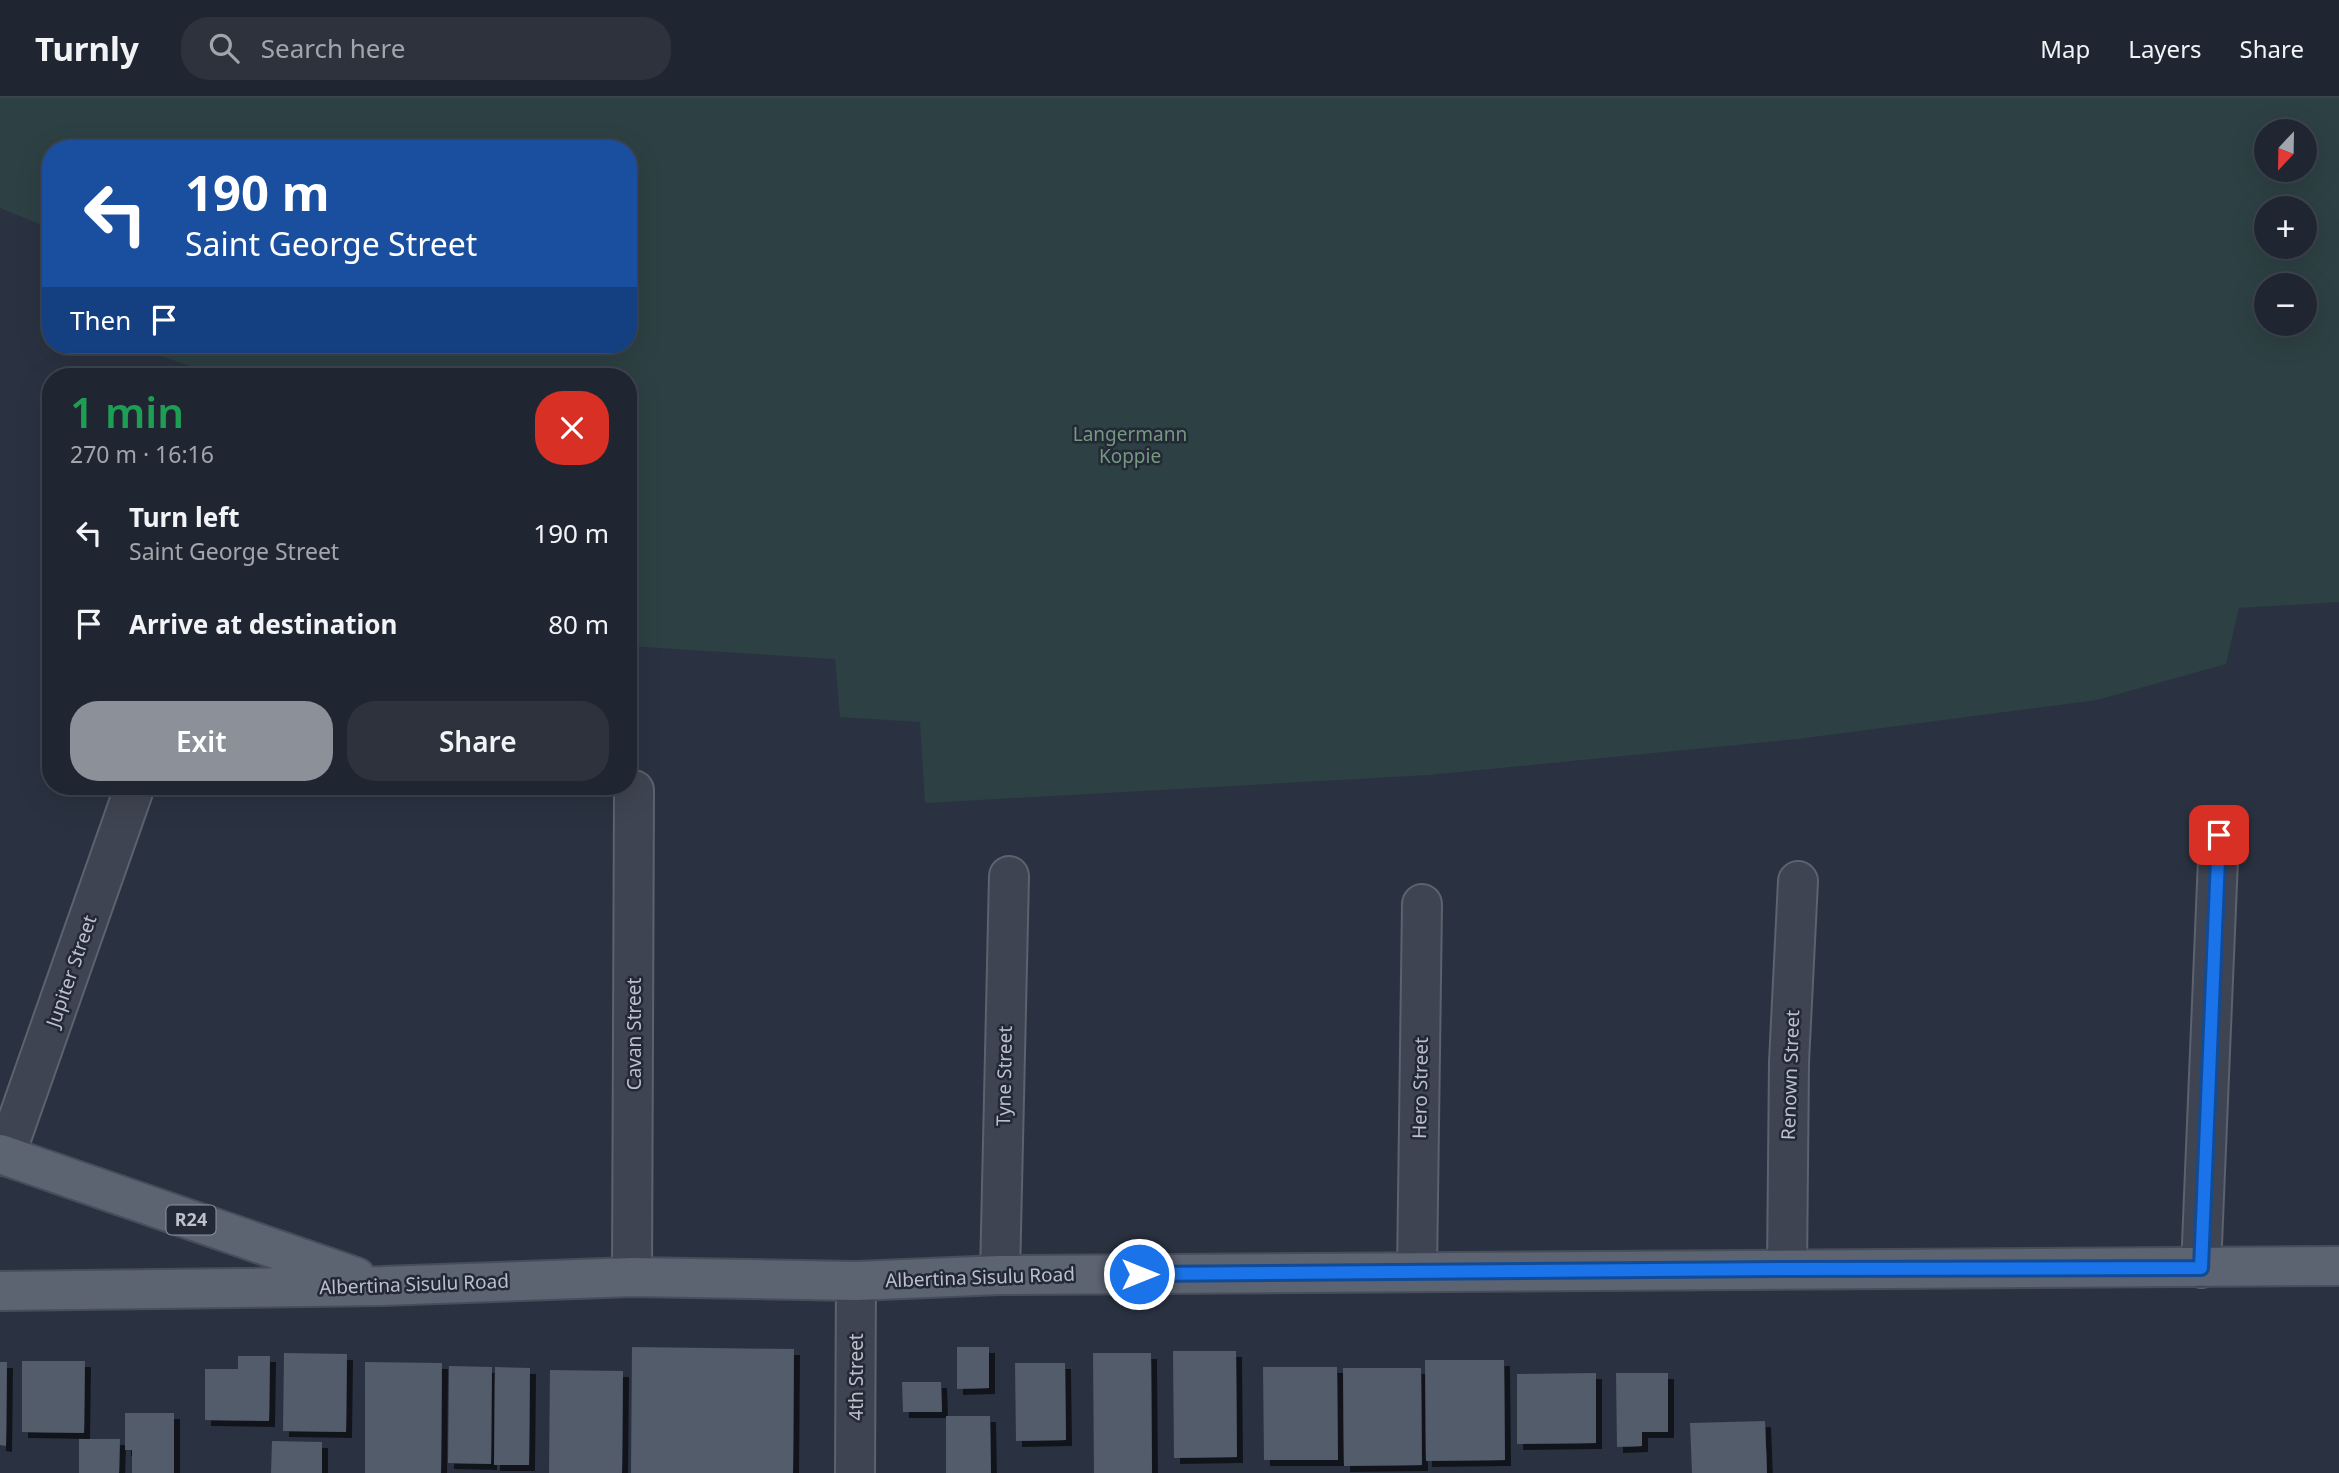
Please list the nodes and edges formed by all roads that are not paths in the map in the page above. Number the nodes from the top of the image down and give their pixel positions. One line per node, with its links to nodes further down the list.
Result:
1 (132, 795): 7 (street, Jupiter Street)
2 (634, 795): 13 (street, Cavan Street)
3 (2219, 835): 9 (street)
4 (1009, 876): 12 (street, Tyne Street)
5 (1798, 881): 10 (street, Renown Street)
6 (1422, 904): 11 (street, Hero Street)
7 (2, 1159): 15 (main road, R24)
8 (2339, 1266): 9 (main road, Albertina Sisulu Road / R24)
9 (2201, 1268): 10 (main road, Albertina Sisulu Road / R24)
10 (1787, 1269): 11 (main road, Albertina Sisulu Road / R24)
11 (1417, 1272): 12 (main road, Albertina Sisulu Road / R24)
12 (1000, 1275): 14 (main road, Albertina Sisulu Road / R24)
13 (632, 1277): 14 (main road, Albertina Sisulu Road / R24); 15 (main road, Albertina Sisulu Road / R24)
14 (856, 1282): 17 (street, 4th Street)
15 (382, 1286): 16 (main road, Albertina Sisulu Road / R24)
16 (0, 1291)
17 (855, 1473)

